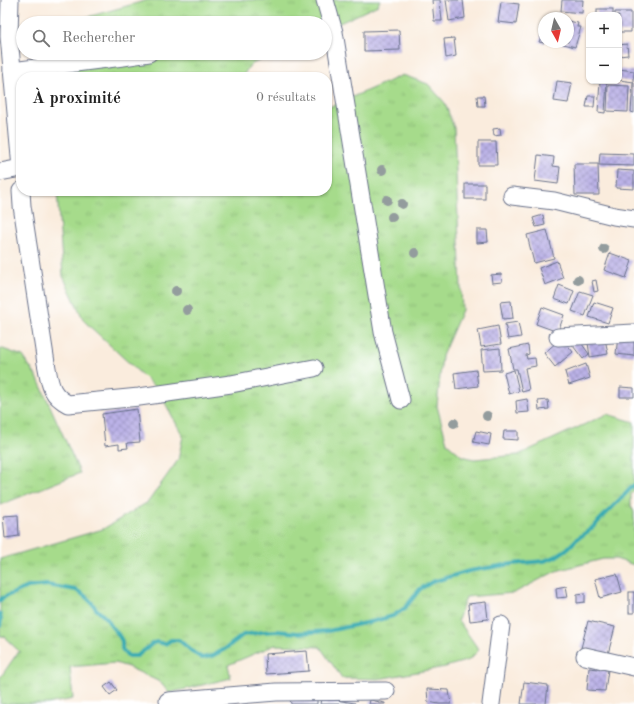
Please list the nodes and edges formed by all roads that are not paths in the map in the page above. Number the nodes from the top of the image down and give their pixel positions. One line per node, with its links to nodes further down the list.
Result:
1 (10, 0): 6 (street)
2 (325, 0): 3 (street)
3 (327, 16)
4 (332, 44): 16 (street)
5 (96, 60): 6 (street)
6 (12, 71): 7 (street)
7 (16, 114)
8 (16, 169): 9 (street)
9 (0, 172)
10 (21, 196): 15 (street)
11 (512, 196): 12 (street)
12 (634, 219)
13 (634, 333): 14 (street)
14 (558, 337)
15 (314, 368)
16 (402, 400)
17 (501, 625): 23 (street)
18 (585, 656): 19 (street)
19 (634, 667)
20 (386, 691): 21 (street)
21 (261, 699): 22 (street)
22 (168, 701)
23 (491, 704)

